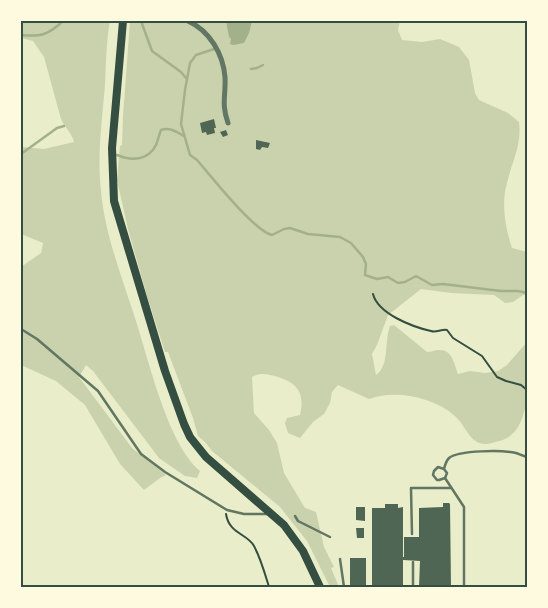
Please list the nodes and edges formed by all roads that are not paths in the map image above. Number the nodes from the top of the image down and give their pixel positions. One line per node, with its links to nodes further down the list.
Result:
1 (124, 21): 9 (main road)
2 (188, 21): 3 (street)
3 (228, 123)
4 (21, 329): 9 (lane)
5 (527, 457): 6 (lane)
6 (444, 469): 7 (lane); 7 (lane)
7 (445, 478): 8 (lane)
8 (452, 488): 11 (lane); 18 (lane)
9 (273, 514): 15 (main road)
10 (296, 516): 12 (lane)
11 (412, 534)
12 (330, 537)
13 (340, 560): 16 (lane)
14 (413, 562): 17 (lane)
15 (320, 587)
16 (344, 587)
17 (413, 587)
18 (464, 587)

